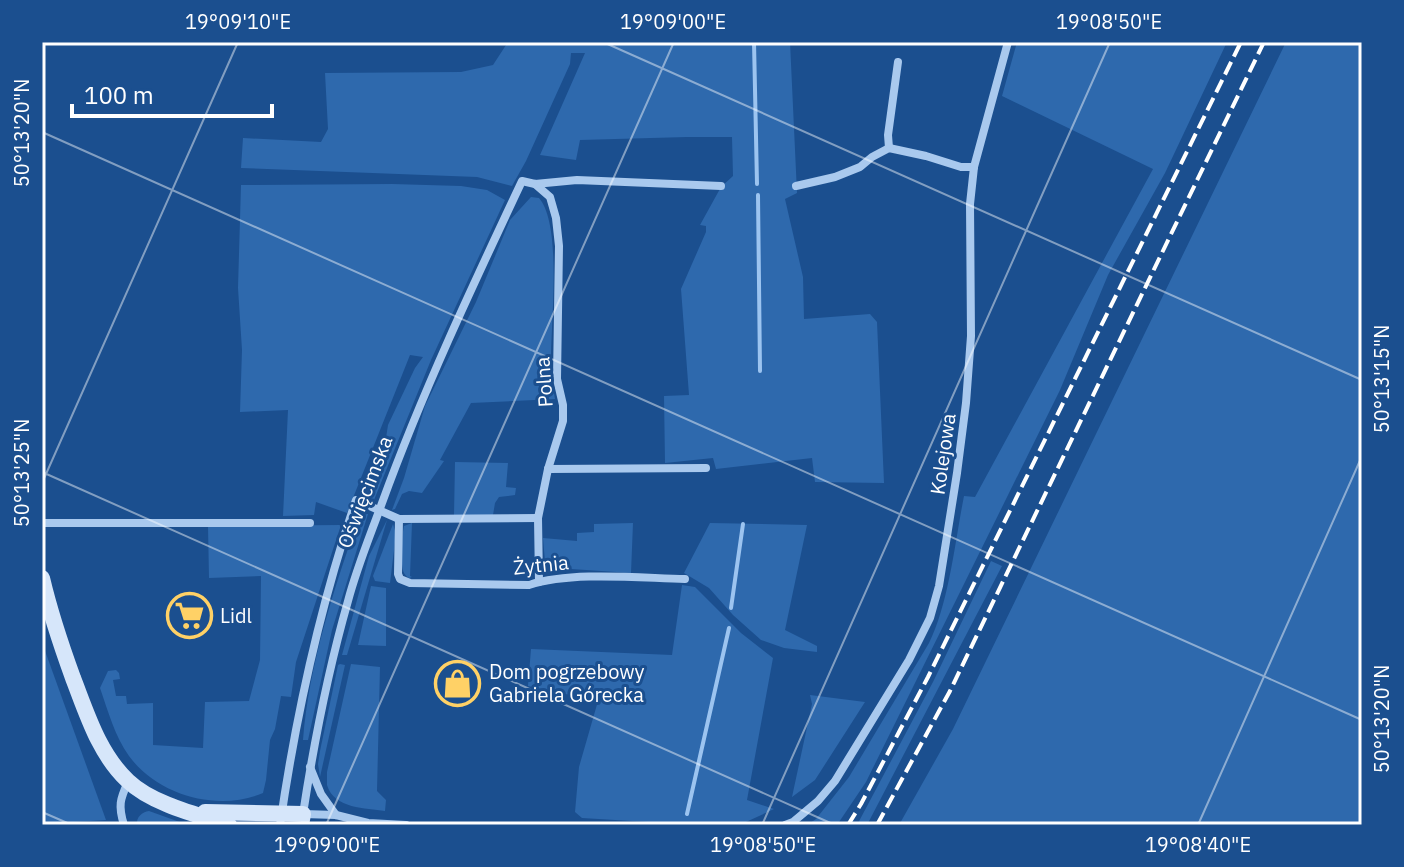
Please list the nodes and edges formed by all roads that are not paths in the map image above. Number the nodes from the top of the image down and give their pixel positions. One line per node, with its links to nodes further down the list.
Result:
1 (1008, 42): 4 (street, Kolejowa)
2 (898, 62): 3 (street)
3 (889, 148): 4 (street); 7 (street)
4 (974, 167): 29 (street, Kolejowa)
5 (535, 184): 6 (street); 9 (street, Polna); 10 (street, Oświęcimska)
6 (721, 186)
7 (796, 186)
8 (706, 468): 9 (street)
9 (548, 469): 11 (street, Polna)
10 (379, 510): 12 (street); 18 (street, Oświęcimska); 22 (street, Oświęcimska)
11 (538, 518): 12 (street); 17 (street, Polna)
12 (399, 519): 17 (street, Żytnia)
13 (42, 523): 14 (street)
14 (310, 523)
15 (42, 578): 19 (main road)
16 (685, 579): 17 (street, Żytnia)
17 (539, 582)
18 (310, 767): 21 (street); 23 (street, Oświęcimska)
19 (128, 782): 20 (main road); 25 (street)
20 (192, 813): 22 (main road); 26 (main road)
21 (336, 815): 23 (street); 24 (street)
22 (281, 819): 23 (main road)
23 (302, 820)
24 (368, 823): 27 (street); 28 (street)
25 (124, 825)
26 (229, 825)
27 (355, 825)
28 (406, 825)
29 (785, 825)

